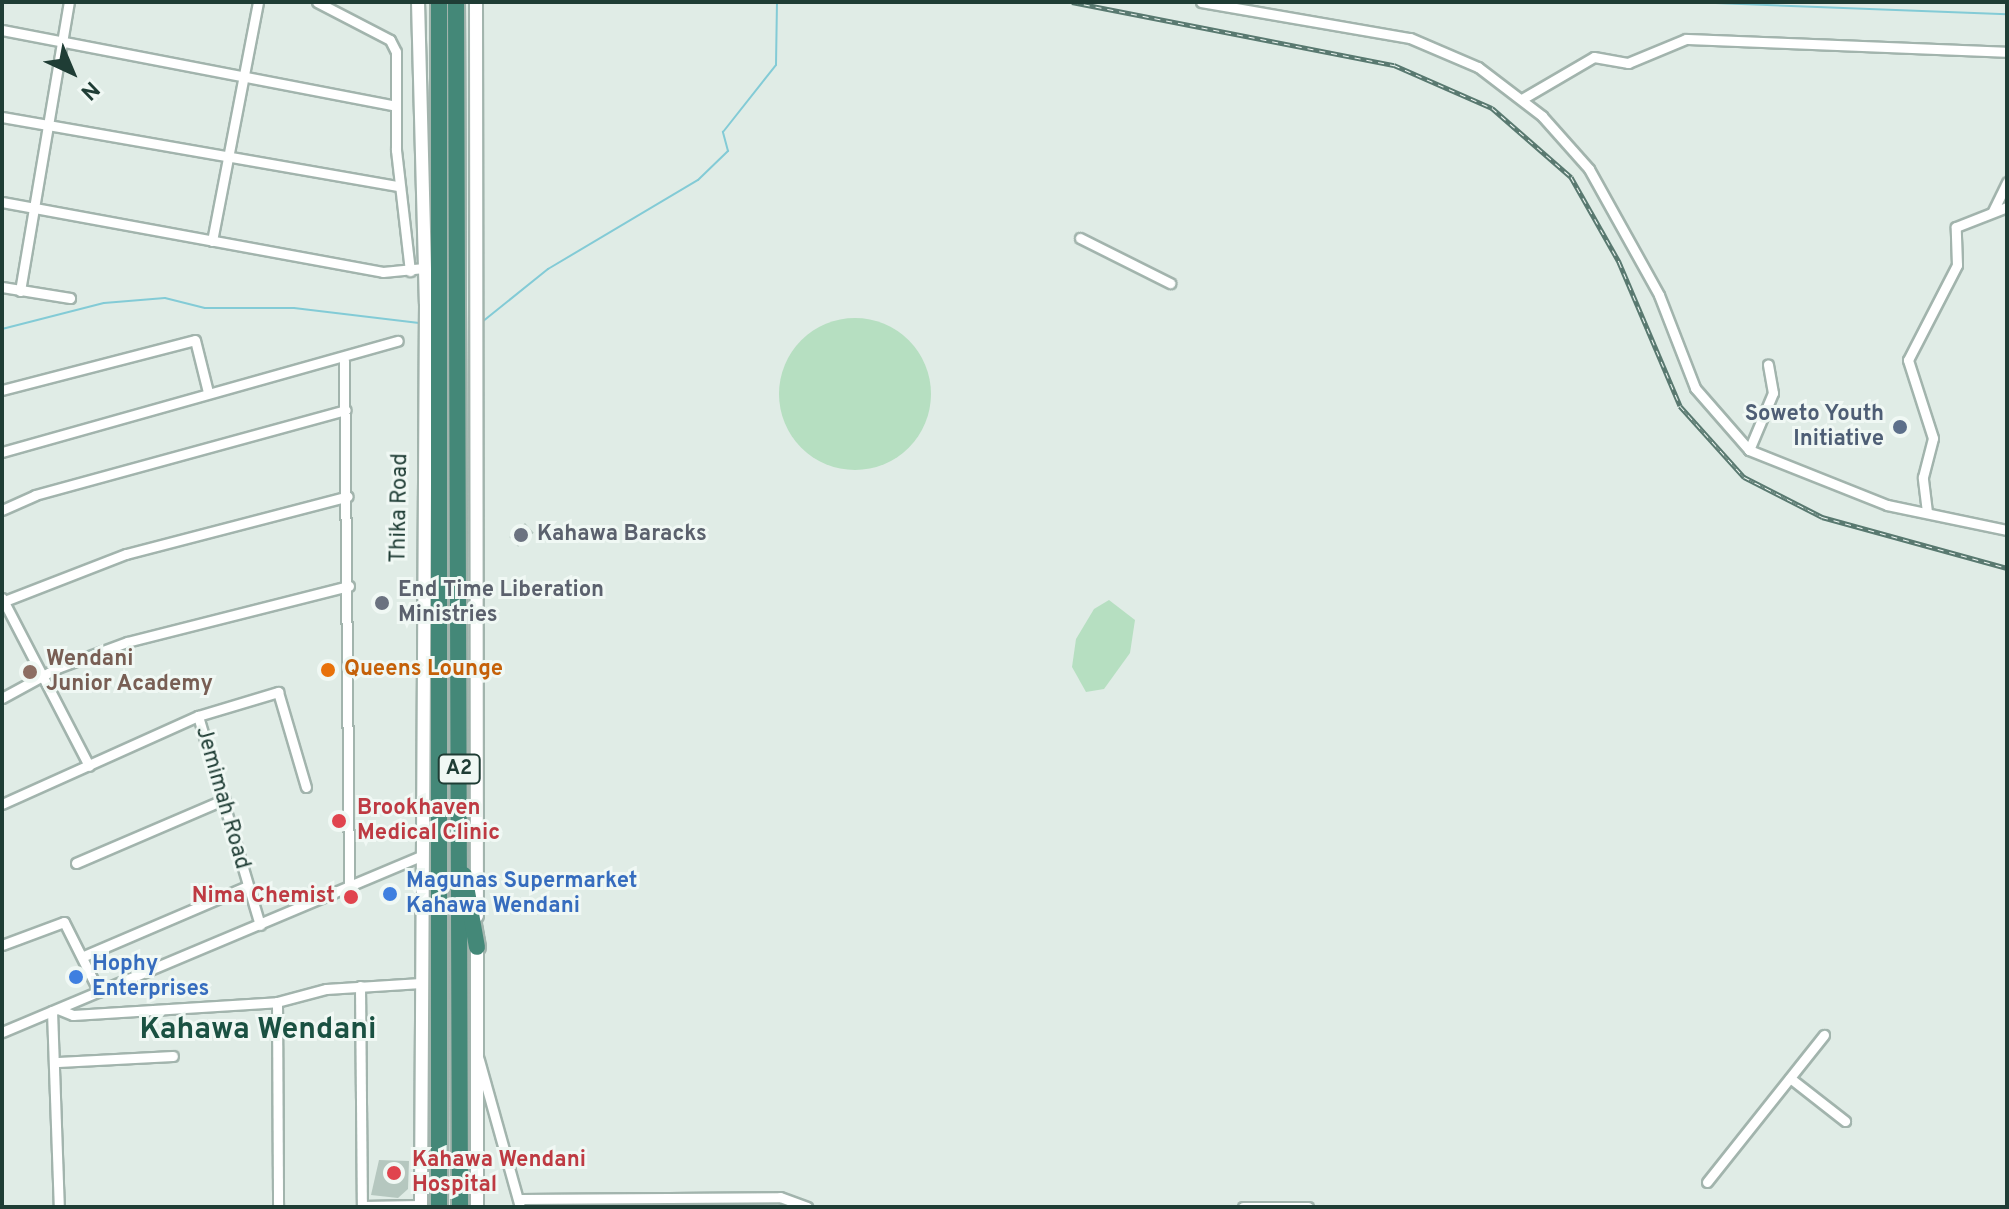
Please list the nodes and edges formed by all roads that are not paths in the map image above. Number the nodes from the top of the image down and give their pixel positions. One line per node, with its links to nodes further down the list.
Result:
1 (69, 2): 13 (street)
2 (258, 2): 16 (street)
3 (317, 2): 18 (street)
4 (418, 2): 30 (main road, Thika Road)
5 (430, 2): 12 (highway)
6 (439, 2): 12 (highway, Thika Road / A2)
7 (456, 2): 14 (highway, A2)
8 (467, 2): 14 (highway)
9 (476, 2): 66 (main road)
10 (1201, 2): 17 (street)
11 (2, 30): 13 (street)
12 (439, 34): 36 (highway, Thika Road / A2)
13 (62, 42): 16 (street); 20 (street)
14 (460, 49): 59 (highway, A2)
15 (2007, 52): 17 (street)
16 (244, 74): 18 (street); 21 (street)
17 (1522, 99): 44 (street)
18 (395, 106): 23 (street)
19 (2, 117): 20 (street)
20 (44, 125): 21 (street); 26 (street)
21 (229, 158): 23 (street); 29 (street)
22 (2007, 182): 27 (street)
23 (398, 186): 31 (street)
24 (2, 202): 26 (street)
25 (2007, 207): 27 (street)
26 (32, 209): 29 (street); 34 (street)
27 (1993, 211): 48 (street)
28 (1080, 238): 32 (street)
29 (212, 241): 31 (street)
30 (424, 268): 31 (street); 36 (main road, Thika Road)
31 (410, 271)
32 (1170, 283)
33 (2, 287): 34 (street)
34 (20, 291): 35 (street)
35 (70, 298)
36 (434, 304): 37 (highway, Thika Road / A2)
37 (433, 330): 60 (main road, Thika Road); 86 (highway, Thika Road / A2)
38 (398, 341): 39 (street)
39 (344, 361): 42 (street); 43 (street)
40 (1768, 364): 44 (street)
41 (2, 390): 42 (street)
42 (208, 392): 45 (street)
43 (346, 410): 46 (street); 47 (street)
44 (1749, 450): 48 (street)
45 (2, 452)
46 (348, 496): 50 (street); 51 (street)
47 (2, 510)
48 (1927, 512): 49 (street)
49 (2007, 530)
50 (349, 586): 52 (street); 63 (street)
51 (3, 600): 52 (street)
52 (43, 676): 53 (street); 55 (street)
53 (2, 698)
54 (198, 716): 55 (street); 56 (street); 57 (street, Jemimah Road)
55 (89, 766): 58 (street)
56 (306, 787)
57 (225, 799): 61 (street); 62 (street, Jemimah Road)
58 (2, 804)
59 (458, 854): 66 (highway); 87 (highway, A2)
60 (421, 856): 63 (street); 68 (main road, Thika Road)
61 (76, 863)
62 (247, 886): 64 (street, Jemimah Road); 67 (street)
63 (349, 886): 64 (street)
64 (260, 925): 70 (street)
65 (2, 945): 67 (street)
66 (477, 947): 75 (main road)
67 (84, 956): 70 (street)
68 (421, 983): 69 (street); 83 (main road, Thika Road)
69 (360, 986): 71 (street); 82 (street)
70 (99, 992): 72 (street)
71 (277, 1002): 72 (street); 85 (street)
72 (55, 1010): 73 (street); 77 (street)
73 (2, 1032)
74 (1824, 1035): 78 (street)
75 (477, 1053): 81 (street); 88 (main road)
76 (173, 1056): 77 (street)
77 (58, 1062): 84 (street)
78 (1790, 1078): 79 (street); 80 (street)
79 (1845, 1121)
80 (1707, 1182)
81 (521, 1203): 89 (street)
82 (362, 1206): 83 (street)
83 (421, 1206)
84 (59, 1207)
85 (278, 1207)
86 (439, 1207)
87 (460, 1207)
88 (477, 1207)
89 (807, 1207)
90 (1243, 1207): 91 (street)
91 (1308, 1207)

